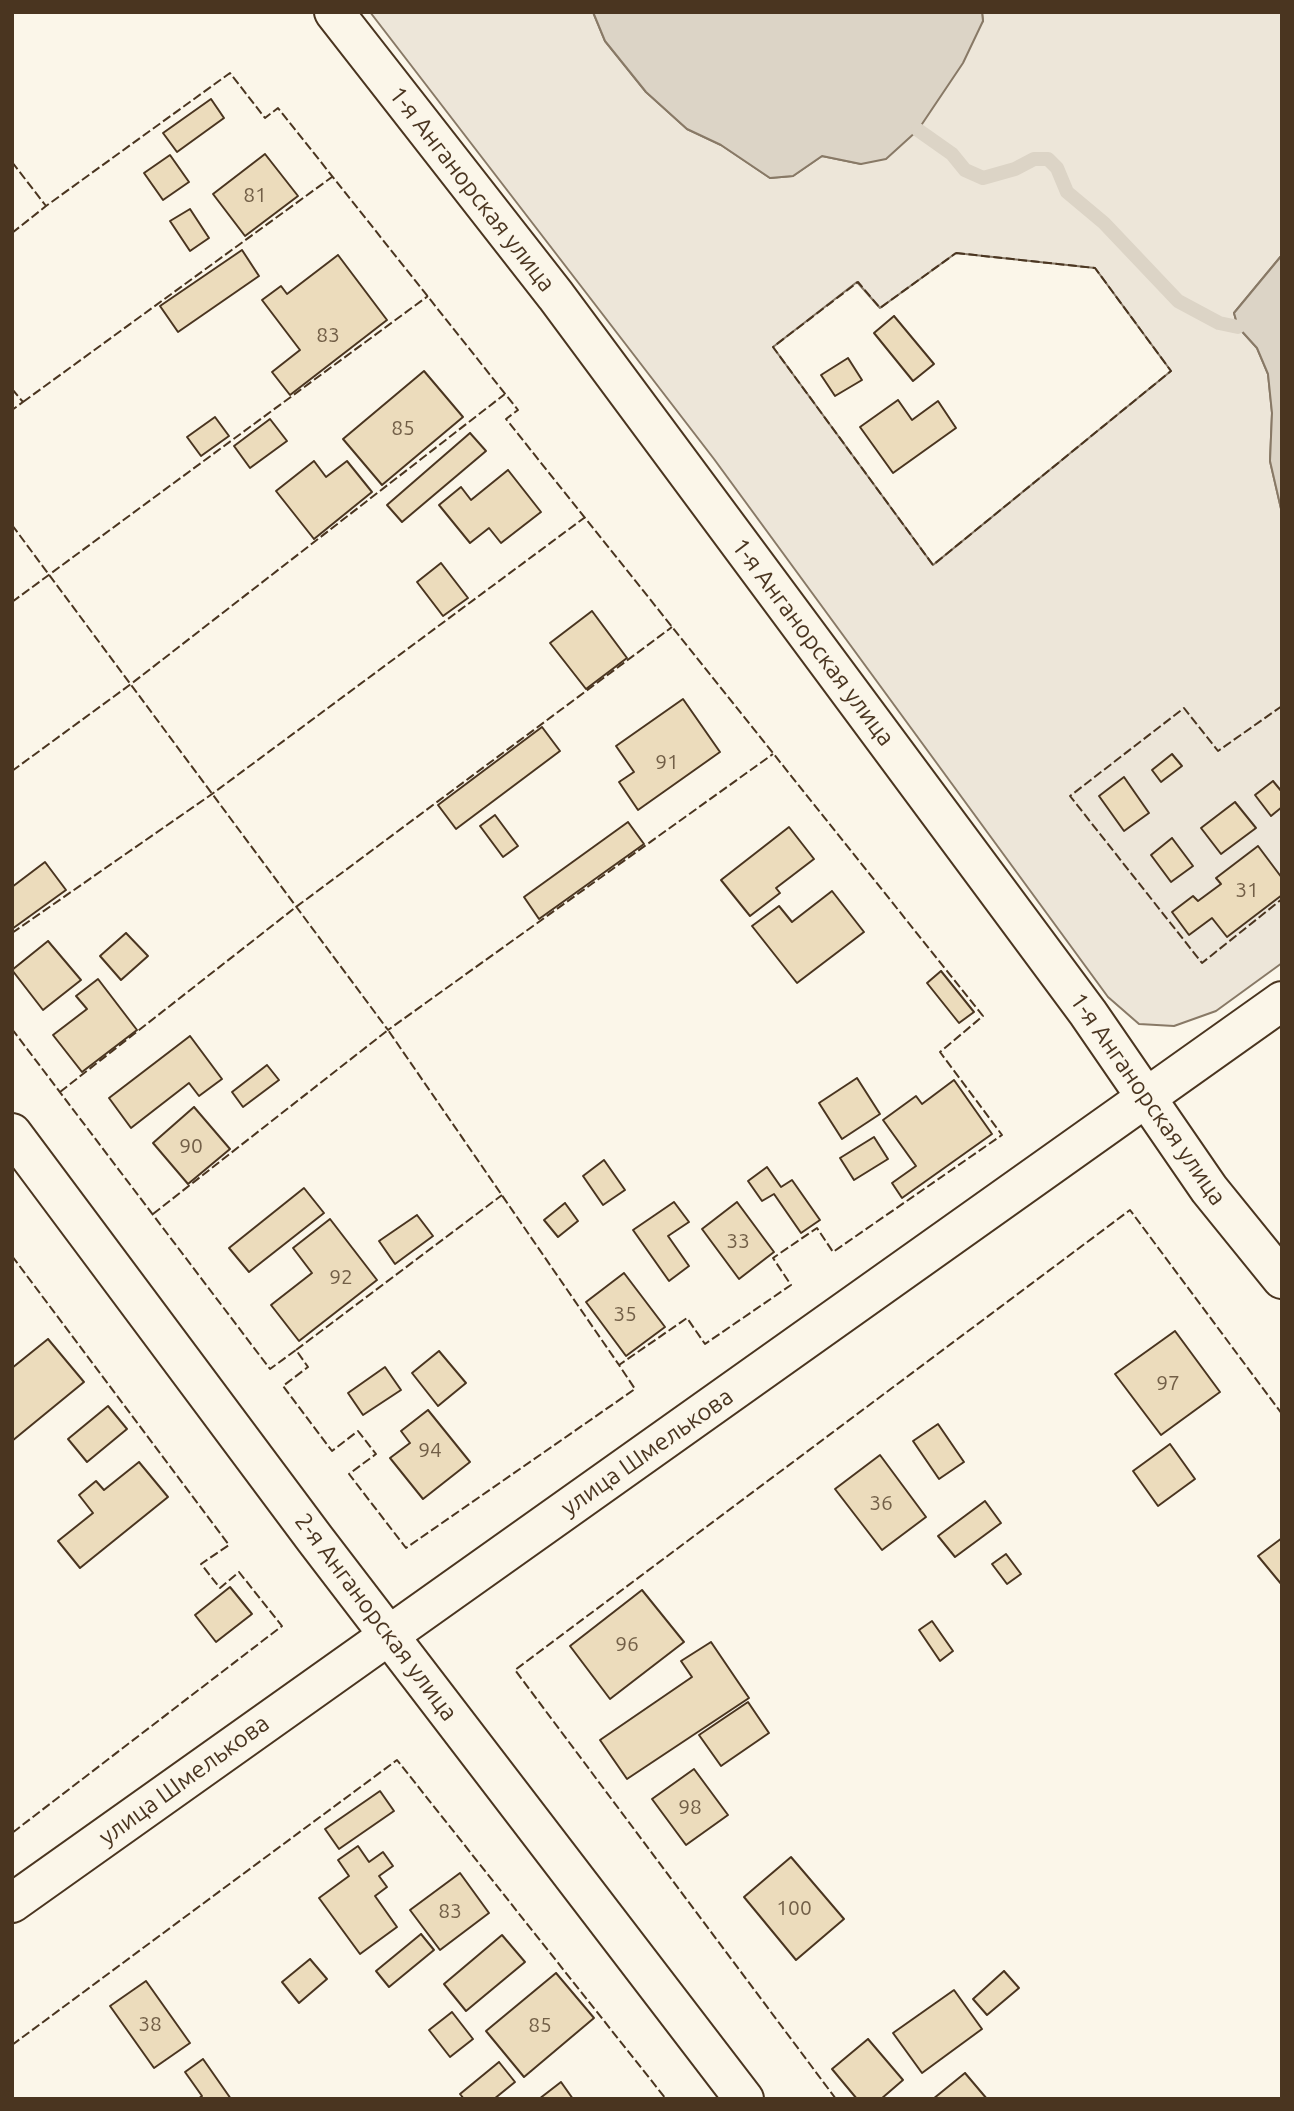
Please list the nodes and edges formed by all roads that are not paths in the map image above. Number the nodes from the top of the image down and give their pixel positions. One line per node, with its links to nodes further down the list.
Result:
1 (334, 12): 3 (street, 1-я Анганорская улица)
2 (1282, 1001): 3 (street, улица Шмелькова)
3 (1146, 1099): 5 (street, 1-я Анганорская улица); 6 (street, улица Шмелькова)
4 (12, 1133): 6 (street, 2-я Анганорская улица)
5 (1282, 1279)
6 (389, 1633): 7 (street, улица Шмелькова); 8 (street, 2-я Анганорская улица)
7 (12, 1903)
8 (744, 2099)

